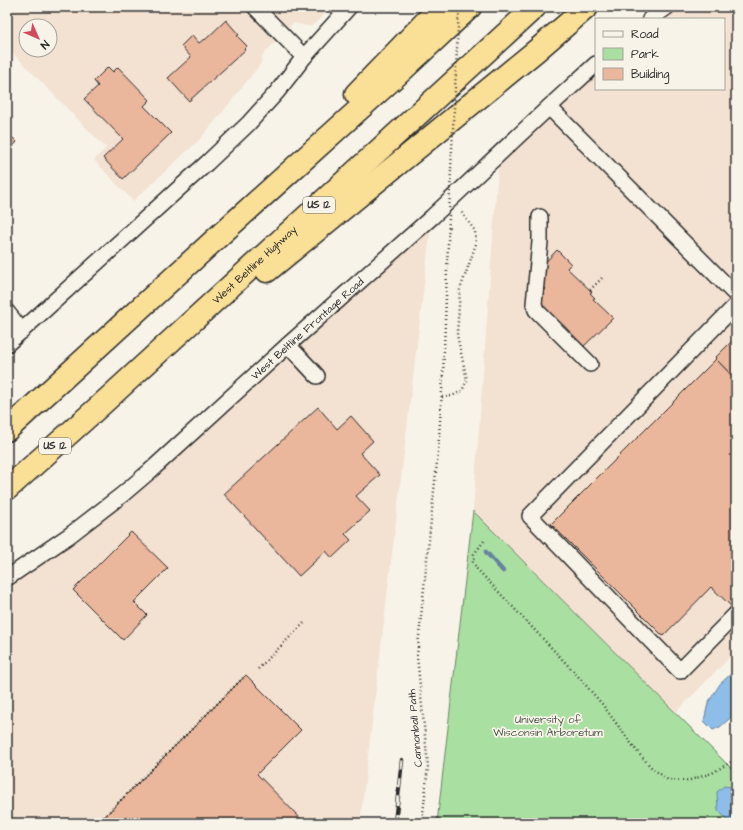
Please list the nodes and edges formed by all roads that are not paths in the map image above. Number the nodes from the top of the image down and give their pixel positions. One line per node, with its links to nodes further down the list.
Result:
1 (255, 7): 9 (street)
2 (349, 7): 9 (street)
3 (440, 7): 13 (highway)
4 (470, 7): 13 (highway)
5 (535, 7): 22 (highway, West Beltline Highway / US 12)
6 (587, 7): 22 (highway)
7 (667, 7): 8 (street)
8 (651, 18)
9 (304, 57): 17 (street)
10 (595, 65): 11 (street, West Beltline Frontage Road)
11 (549, 107): 14 (street); 19 (street, West Beltline Frontage Road)
12 (540, 217): 20 (street)
13 (220, 236): 23 (highway)
14 (736, 295)
15 (736, 305): 26 (street)
16 (7, 312): 17 (street)
17 (22, 331): 18 (street)
18 (7, 344)
19 (288, 345): 21 (street); 25 (street, West Beltline Frontage Road)
20 (590, 364)
21 (317, 376)
22 (102, 404): 24 (highway, West Beltline Highway / US 12)
23 (7, 430)
24 (7, 489)
25 (7, 578)
26 (736, 614)

